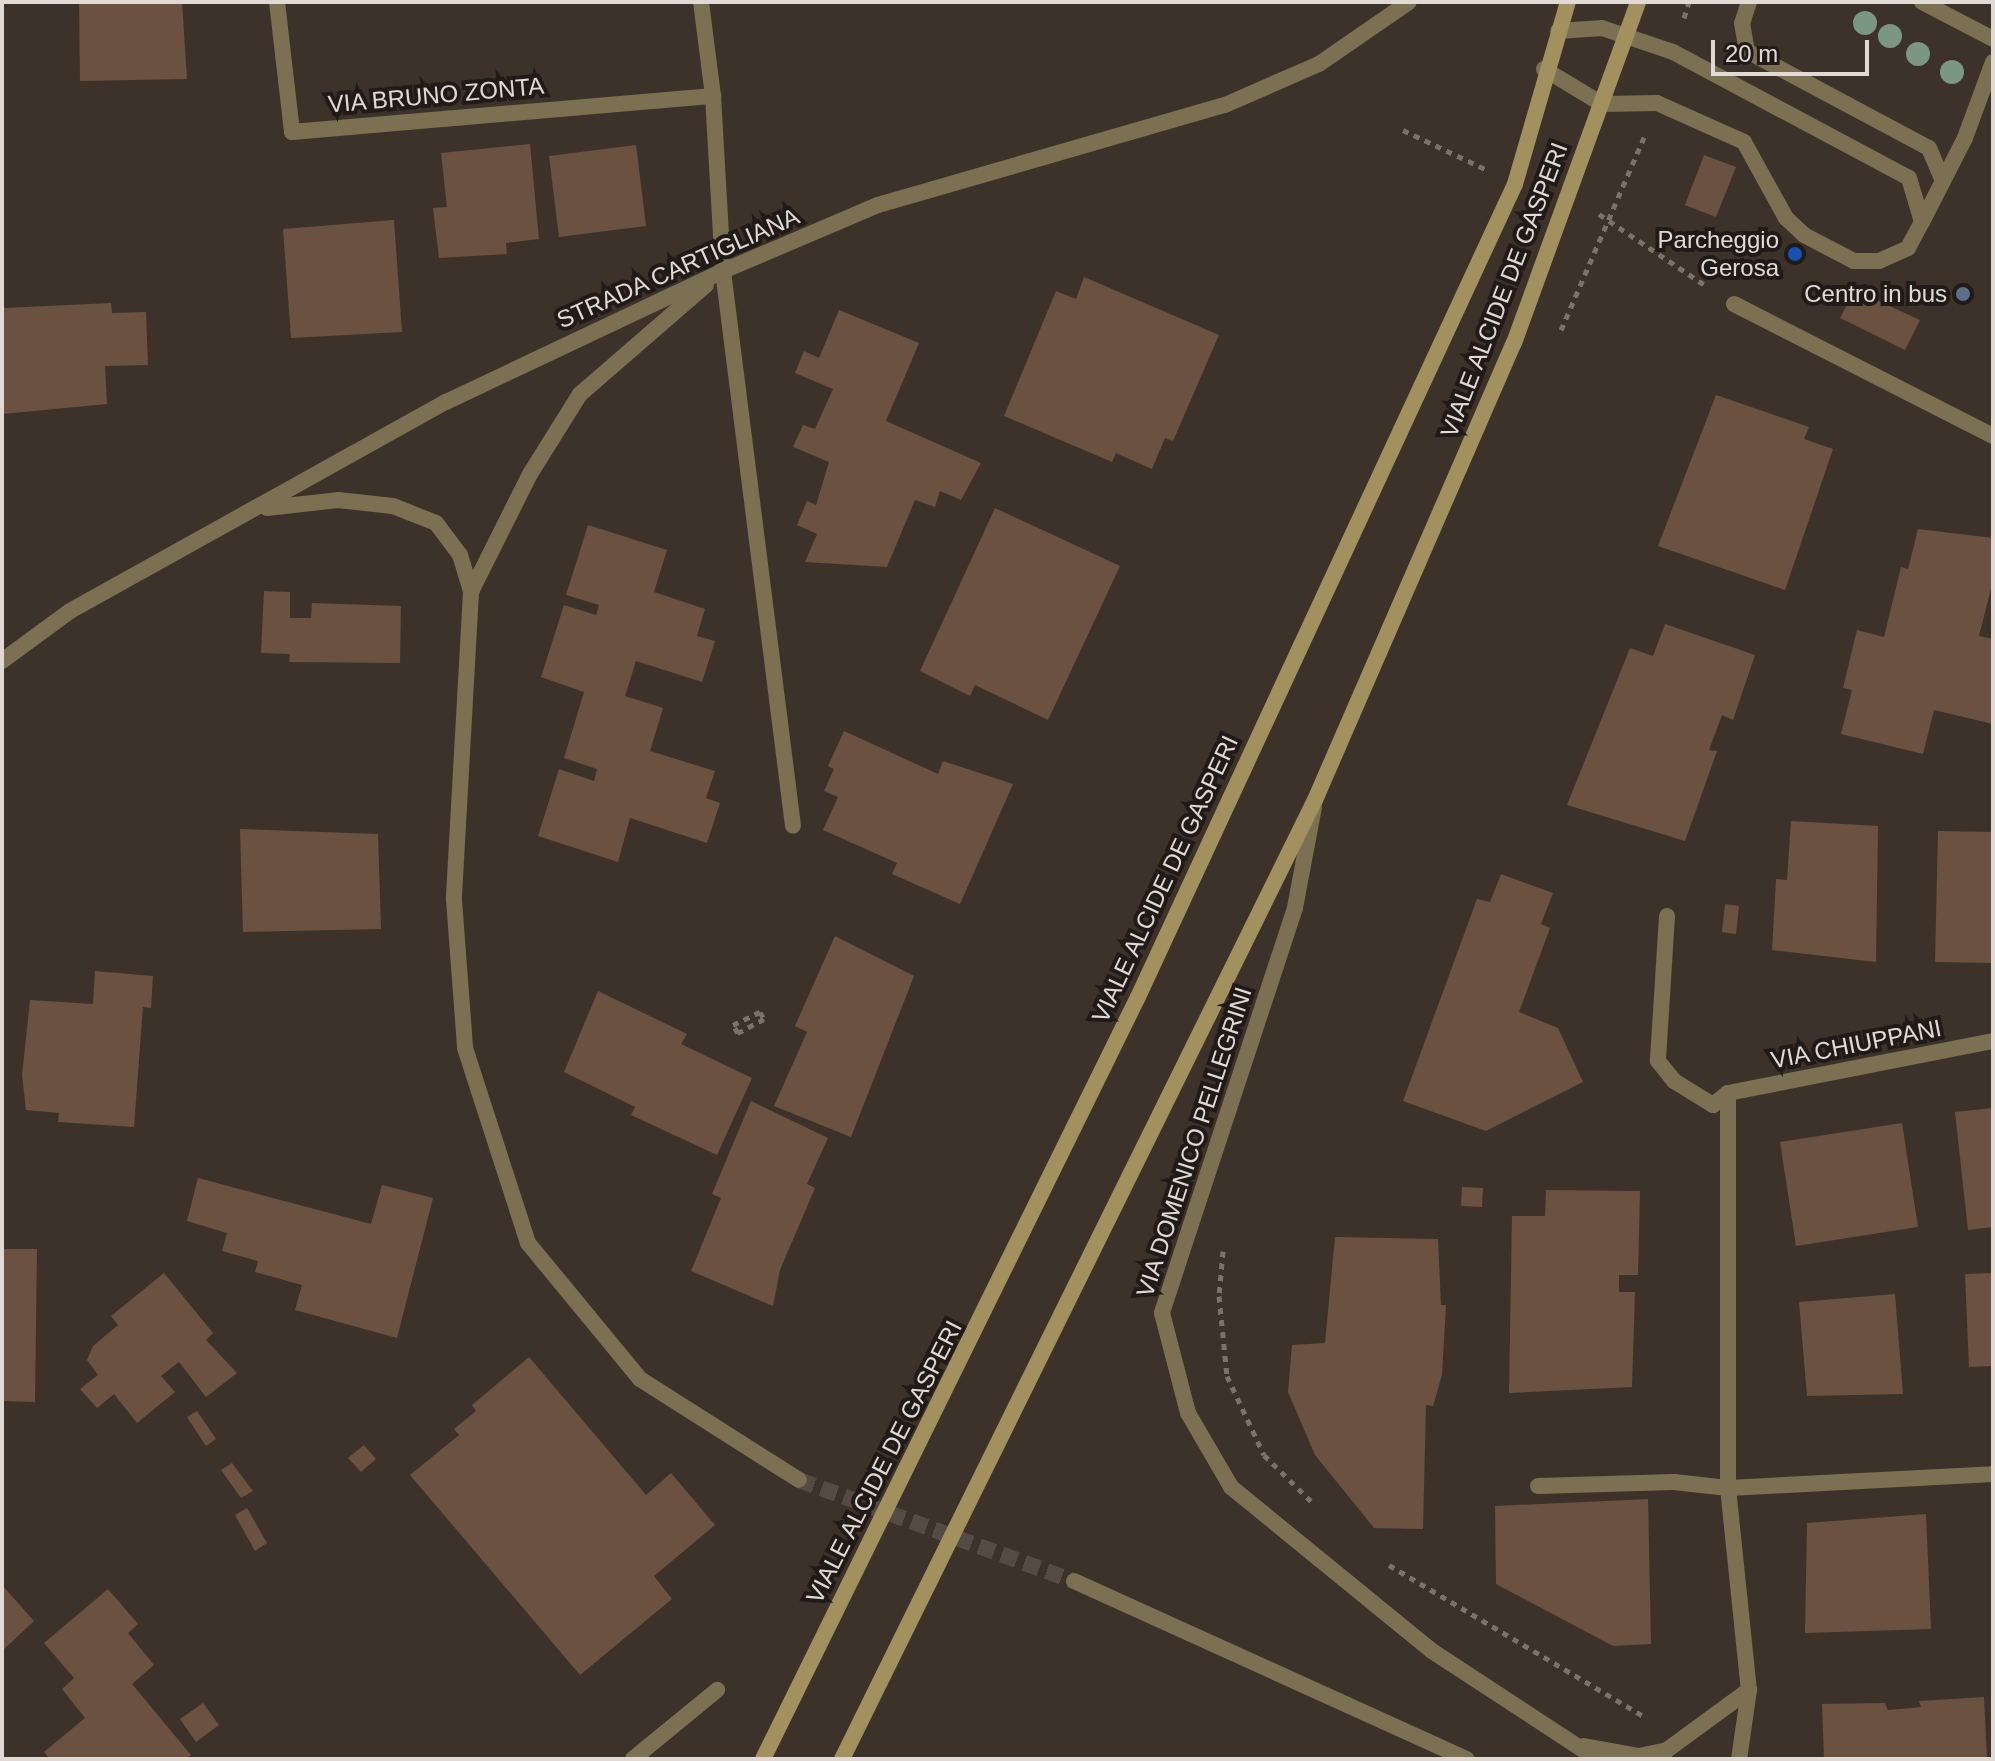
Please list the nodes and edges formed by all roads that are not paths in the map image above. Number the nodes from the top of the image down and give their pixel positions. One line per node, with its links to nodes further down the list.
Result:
1 (277, 2): 13 (street, VIA BRUNO ZONTA)
2 (701, 2): 13 (street)
3 (1409, 2): 17 (street, STRADA CARTIGLIANA)
4 (1568, 2): 8 (main road, VIALE ALCIDE DE GASPERI)
5 (1638, 2): 9 (main road, VIALE ALCIDE DE GASPERI)
6 (1749, 2): 15 (street)
7 (1922, 2): 10 (street)
8 (1558, 31): 9 (street); 12 (main road, VIALE ALCIDE DE GASPERI)
9 (1627, 33): 14 (main road, VIALE ALCIDE DE GASPERI); 16 (street)
10 (1993, 39)
11 (1993, 62): 15 (street)
12 (1544, 69): 14 (street); 37 (main road, VIALE ALCIDE DE GASPERI)
13 (713, 96): 17 (street)
14 (1602, 104): 16 (street); 23 (main road, VIALE ALCIDE DE GASPERI)
15 (1942, 179): 16 (street)
16 (1922, 222)
17 (723, 271): 20 (street, STRADA CARTIGLIANA); 21 (street); 24 (street)
18 (1734, 304): 19 (street)
19 (1993, 436)
20 (262, 508): 21 (street); 22 (street, STRADA CARTIGLIANA)
21 (471, 592): 29 (street)
22 (2, 661)
23 (1315, 800): 35 (street, VIA DOMENICO PELLEGRINI); 38 (main road, VIALE ALCIDE DE GASPERI)
24 (793, 826)
25 (1667, 916): 27 (street)
26 (1993, 1041): 27 (street, VIA CHIUPPANI)
27 (1728, 1093): 31 (street)
28 (1993, 1474): 31 (street)
29 (799, 1480)
30 (1538, 1486): 31 (street)
31 (1728, 1488): 34 (street)
32 (1074, 1581): 39 (street)
33 (717, 1690): 36 (street)
34 (1749, 1690): 35 (street, VIA DOMENICO PELLEGRINI); 41 (street)
35 (1581, 1746): 40 (street, VIA DOMENICO PELLEGRINI)
36 (633, 1759)
37 (763, 1759)
38 (842, 1759)
39 (1467, 1759)
40 (1597, 1759)
41 (1739, 1759)

